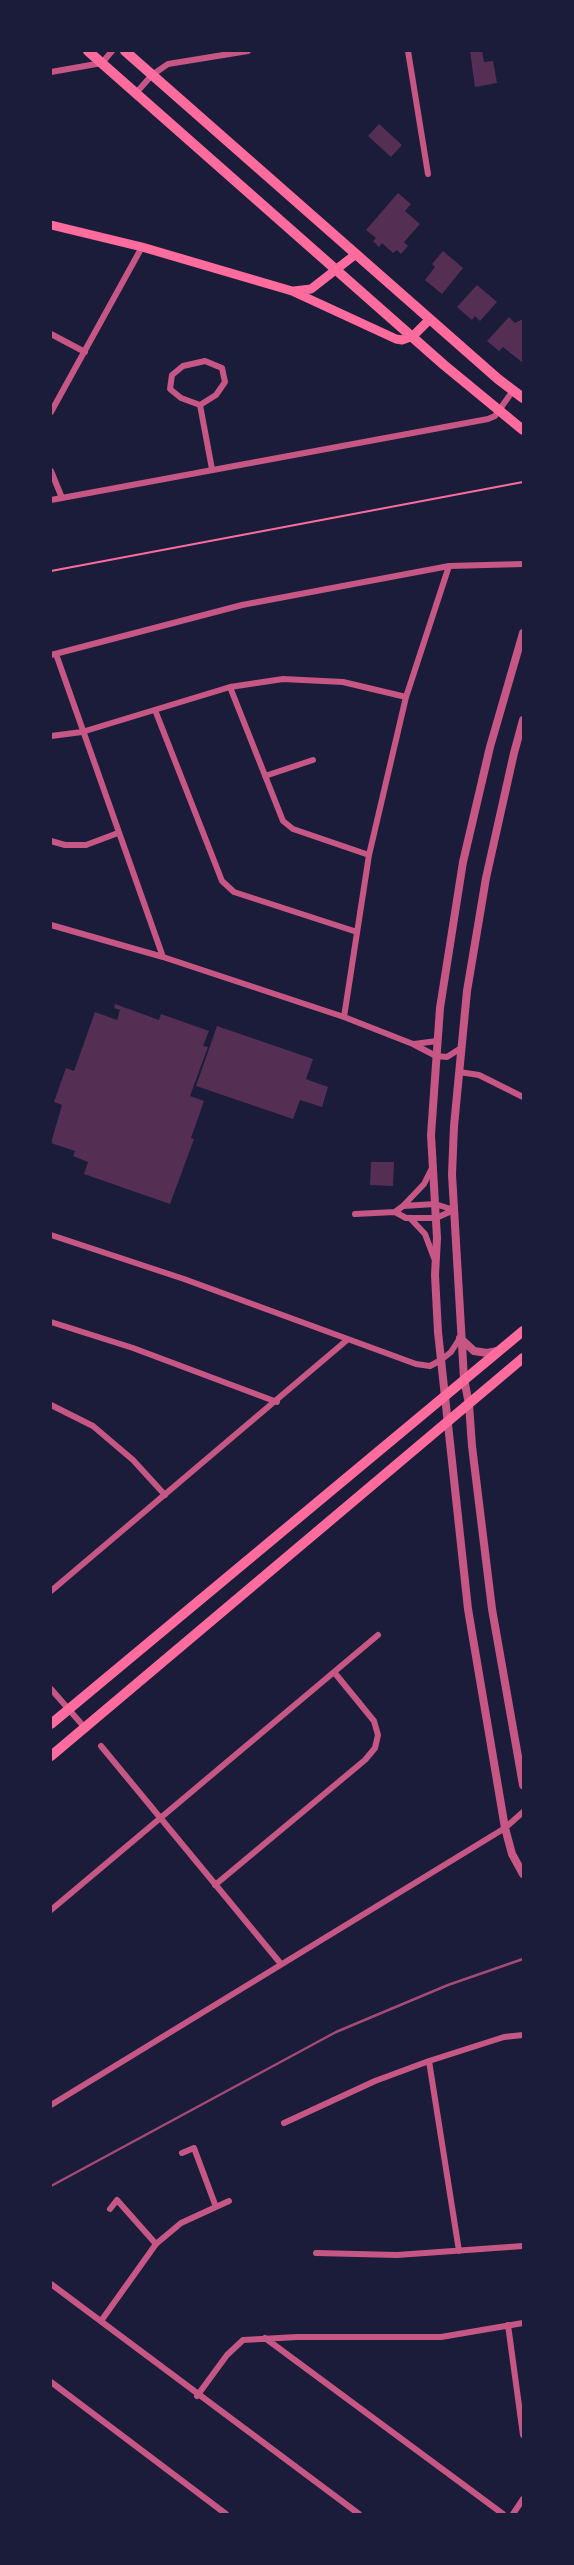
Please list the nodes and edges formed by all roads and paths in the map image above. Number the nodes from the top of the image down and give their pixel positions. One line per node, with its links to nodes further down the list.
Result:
1 (88, 51): 7 (main road)
2 (112, 51): 7 (street)
3 (125, 51): 6 (main road)
4 (248, 51): 9 (street)
5 (408, 51): 11 (street)
6 (139, 56): 9 (main road)
7 (102, 63): 8 (street); 10 (main road)
8 (51, 72)
9 (152, 75): 10 (street); 14 (main road)
10 (136, 93): 15 (main road)
11 (428, 174)
12 (51, 225): 13 (main road)
13 (142, 247): 16 (main road); 20 (street)
14 (356, 254): 15 (main road); 17 (main road)
15 (336, 269): 16 (main road); 19 (main road)
16 (292, 291): 19 (main road)
17 (430, 319): 19 (main road); 21 (main road)
18 (51, 334): 20 (street)
19 (413, 336): 24 (main road)
20 (85, 352): 25 (street)
21 (512, 392): 22 (main road); 24 (street)
22 (523, 398)
23 (200, 405): 23 (street); 27 (street)
24 (499, 411): 26 (main road); 27 (street)
25 (51, 412)
26 (523, 430)
27 (212, 469): 30 (street)
28 (51, 471): 30 (street)
29 (523, 482): 34 (path)
30 (62, 498): 31 (street)
31 (51, 500)
32 (523, 564): 33 (street)
33 (449, 566): 36 (street); 38 (street)
34 (51, 571)
35 (523, 633): 53 (street)
36 (54, 654): 41 (street)
37 (230, 687): 38 (street); 39 (street); 45 (street)
38 (407, 697): 48 (street)
39 (155, 710): 41 (street); 50 (street)
40 (523, 720): 43 (street)
41 (82, 732): 42 (street); 46 (street)
42 (51, 736)
43 (518, 754): 55 (street)
44 (313, 760): 45 (street)
45 (265, 776): 48 (street)
46 (118, 834): 47 (street); 51 (street)
47 (51, 841)
48 (369, 855): 50 (street)
49 (51, 925): 51 (street)
50 (356, 932): 52 (street)
51 (163, 957): 52 (street)
52 (344, 1017): 54 (street)
53 (437, 1041): 54 (street); 56 (street)
54 (412, 1044): 56 (street)
55 (461, 1048): 56 (street); 57 (street)
56 (436, 1056): 59 (street)
57 (459, 1072): 58 (street); 62 (street)
58 (523, 1097)
59 (433, 1163): 60 (street); 61 (street)
60 (435, 1204): 61 (street); 62 (street); 66 (street)
61 (403, 1206): 63 (street)
62 (454, 1210): 66 (street); 71 (street)
63 (395, 1212): 64 (street); 65 (street)
64 (355, 1214)
65 (410, 1218): 66 (street); 68 (street)
66 (436, 1218): 68 (street)
67 (51, 1236): 72 (street)
68 (435, 1260): 74 (street)
69 (51, 1322): 78 (street)
70 (523, 1331): 73 (main road)
71 (460, 1338): 73 (street); 74 (street); 76 (street)
72 (347, 1340): 74 (street); 78 (street)
73 (497, 1351): 76 (main road)
74 (441, 1360): 77 (street)
75 (520, 1365): 79 (main road)
76 (464, 1379): 77 (main road); 79 (street)
77 (445, 1395): 81 (street); 87 (main road)
78 (277, 1402): 82 (street)
79 (469, 1404): 81 (main road); 92 (street)
80 (51, 1405): 82 (street)
81 (448, 1423): 89 (main road); 95 (street)
82 (165, 1495): 83 (street)
83 (51, 1591)
84 (378, 1635): 85 (street)
85 (334, 1672): 94 (street); 97 (street)
86 (51, 1689): 87 (street)
87 (68, 1709): 88 (main road); 89 (street)
88 (51, 1724)
89 (85, 1728): 91 (main road)
90 (101, 1746): 94 (street)
91 (51, 1756)
92 (523, 1785)
93 (523, 1812): 95 (street)
94 (159, 1818): 97 (street); 98 (street)
95 (505, 1828): 96 (street); 99 (street)
96 (523, 1874)
97 (215, 1885): 99 (street)
98 (51, 1910)
99 (281, 1964): 102 (street)
100 (523, 2035): 101 (street)
101 (429, 2061): 103 (street); 110 (street)
102 (51, 2105)
103 (284, 2123)
104 (182, 2153): 106 (street)
105 (229, 2201): 106 (street)
106 (216, 2207): 108 (street)
107 (110, 2209): 108 (street)
108 (156, 2244): 113 (street)
109 (523, 2246): 110 (street)
110 (459, 2251): 111 (street)
111 (316, 2253)
112 (51, 2284): 113 (street)
113 (101, 2321): 118 (street)
114 (523, 2323): 115 (street)
115 (508, 2325): 116 (street); 119 (street)
116 (265, 2338): 118 (street); 123 (street)
117 (51, 2382): 121 (street)
118 (197, 2396): 122 (street)
119 (523, 2435)
120 (523, 2499): 124 (street)
121 (226, 2514)
122 (359, 2514)
123 (503, 2514)
124 (513, 2514)

